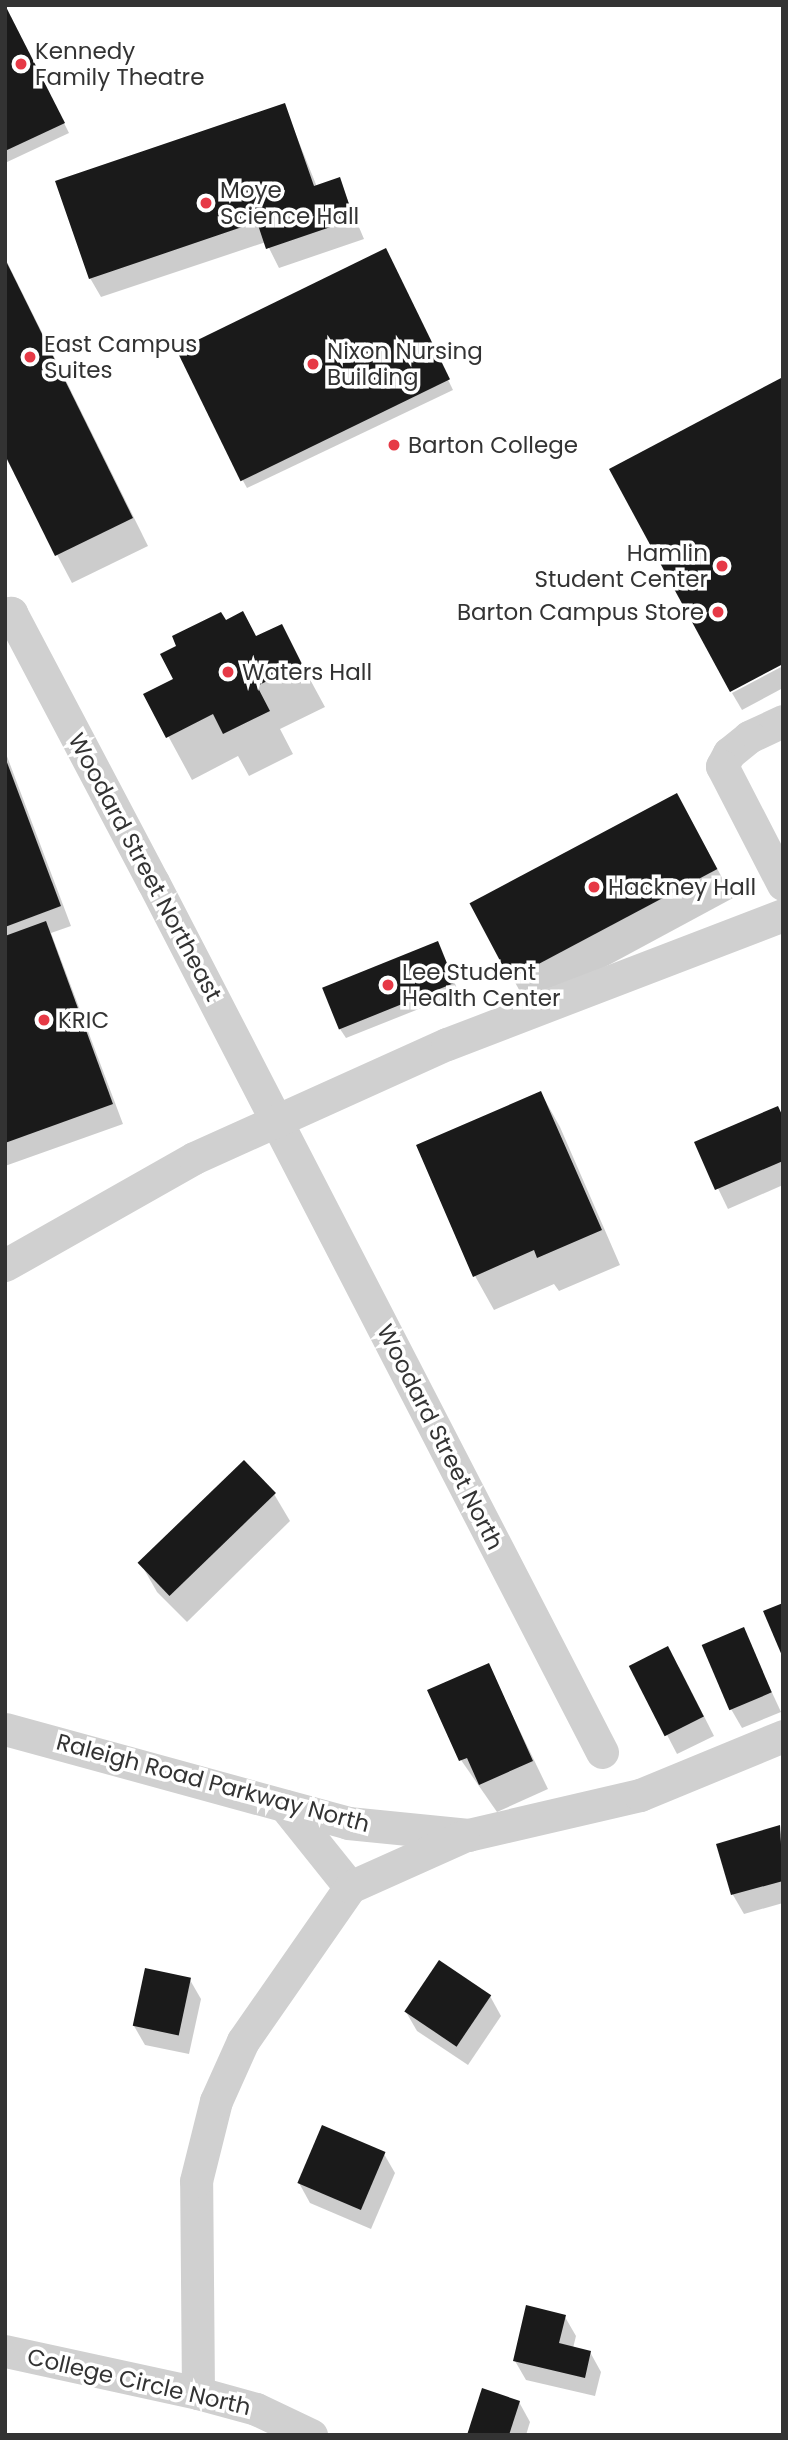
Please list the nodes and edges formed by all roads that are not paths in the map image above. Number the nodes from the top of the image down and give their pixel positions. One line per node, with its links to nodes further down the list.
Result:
1 (8, 615): 5 (street, Woodard Street Northeast)
2 (783, 721): 3 (street)
3 (783, 884)
4 (783, 915): 5 (street)
5 (278, 1121): 6 (street); 9 (street, Woodard Street North)
6 (5, 1265)
7 (5, 1729): 10 (street, Raleigh Road Parkway North)
8 (783, 1736): 11 (street, Raleigh Road Parkway North)
9 (602, 1752)
10 (285, 1806): 11 (street, Raleigh Road Parkway North); 12 (street)
11 (468, 1835): 12 (street)
12 (350, 1887): 14 (street)
13 (5, 2351): 14 (street, College Circle North)
14 (198, 2393): 15 (street, College Circle North)
15 (311, 2435)

